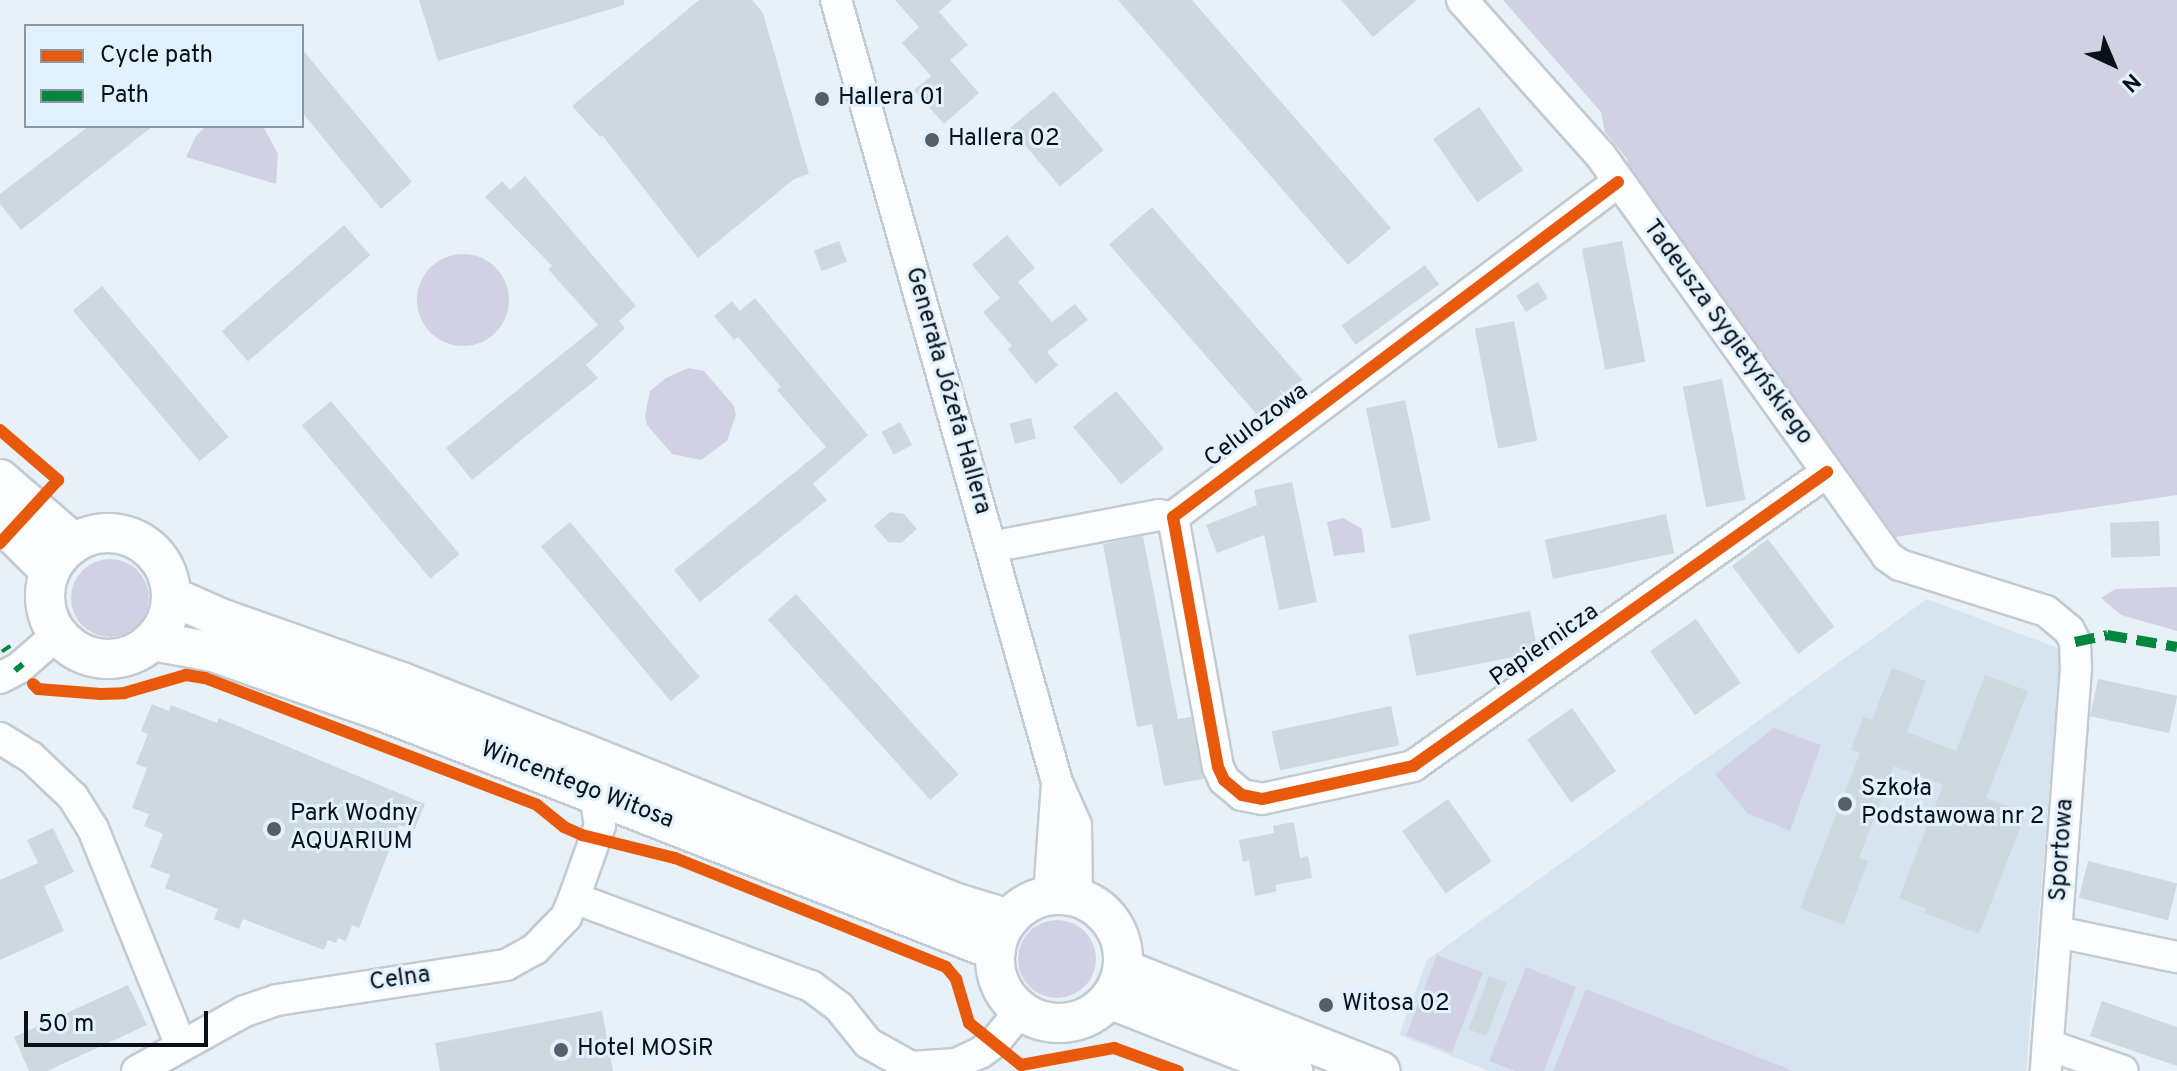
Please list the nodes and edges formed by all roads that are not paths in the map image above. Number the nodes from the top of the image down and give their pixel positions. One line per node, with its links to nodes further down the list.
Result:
1 (836, 0): 8 (street, Generała Józefa Hallera)
2 (1462, 0): 3 (street, Tadeusza Sygietyńskiego)
3 (1618, 182): 4 (street, Tadeusza Sygietyńskiego); 6 (street, Celulozowa)
4 (1827, 472): 6 (street, Papiernicza); 11 (street, Tadeusza Sygietyńskiego)
5 (0, 479): 9 (main road)
6 (1173, 517): 8 (street)
7 (0, 521): 9 (main road)
8 (991, 547): 17 (street, Generała Józefa Hallera)
9 (62, 557): 10 (main road); 12 (main road)
10 (171, 596): 13 (main road); 20 (main road, Wincentego Witosa)
11 (2069, 630): 19 (street, Sportowa)
12 (58, 634): 13 (main road); 14 (street)
13 (152, 641): 16 (main road, Wincentego Witosa)
14 (0, 678)
15 (0, 738): 24 (street)
16 (608, 808): 18 (street, Celna); 20 (main road, Wincentego Witosa)
17 (1063, 896): 20 (main road); 22 (main road)
18 (574, 898): 24 (street, Celna); 26 (street)
19 (2057, 932): 21 (street); 25 (street, Sportowa)
20 (1002, 935): 23 (main road)
21 (2177, 957)
22 (1116, 984): 23 (main road); 28 (main road); 29 (main road)
23 (1021, 1010): 26 (street)
24 (181, 1046): 27 (street, Celna)
25 (2047, 1058): 30 (street)
26 (878, 1063)
27 (137, 1071)
28 (1293, 1071)
29 (1380, 1071)
30 (2123, 1071)

